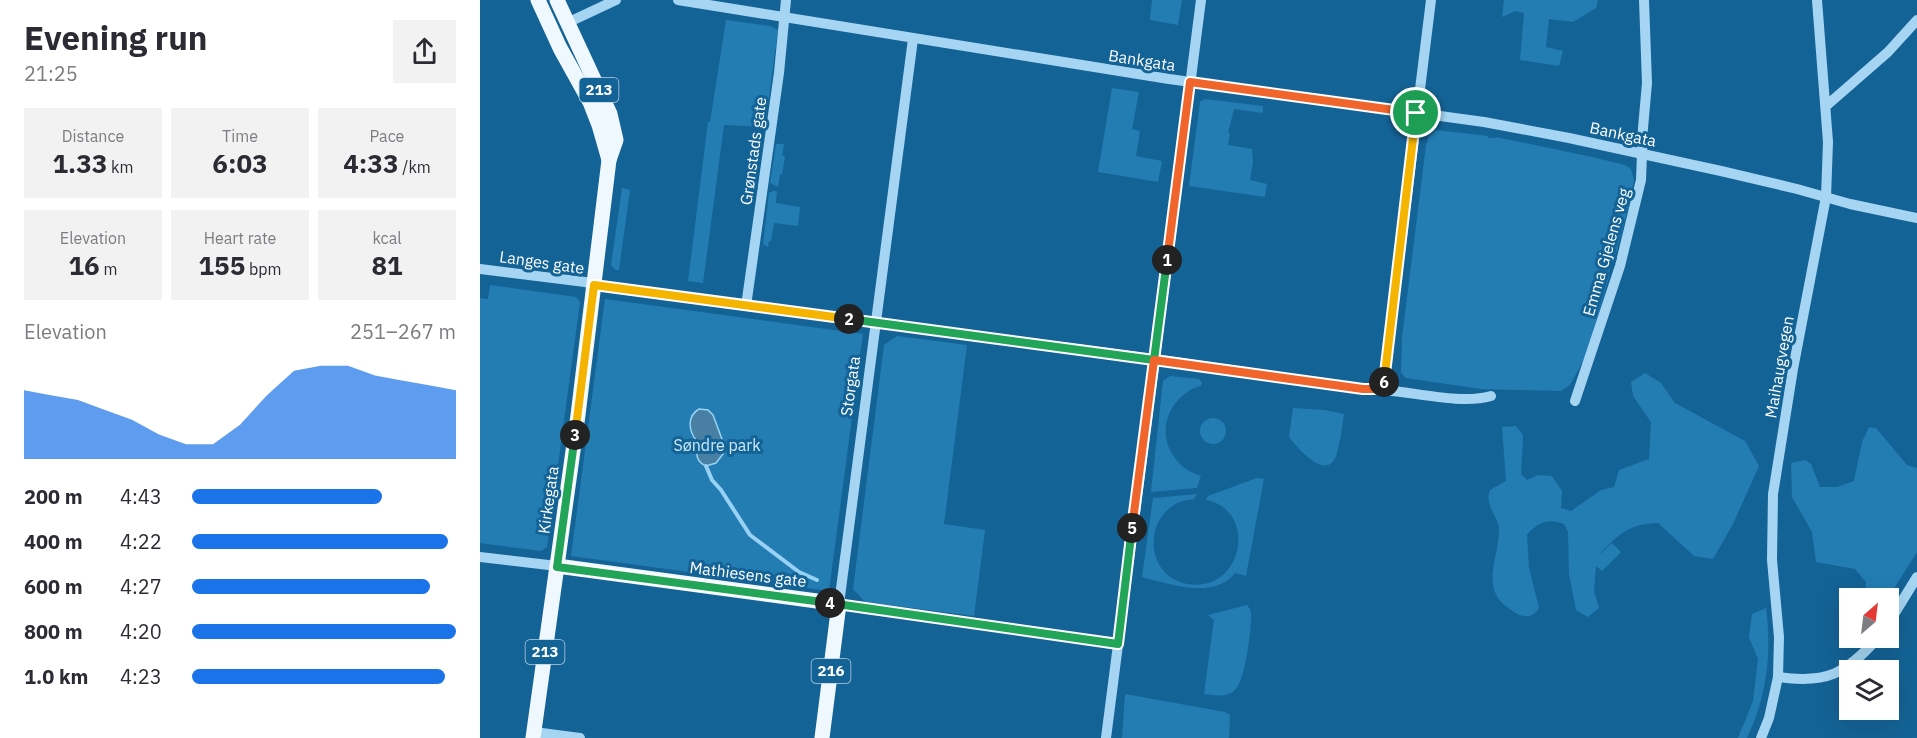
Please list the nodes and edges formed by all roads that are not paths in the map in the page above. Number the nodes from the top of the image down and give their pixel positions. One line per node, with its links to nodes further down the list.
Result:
1 (538, 0): 10 (main road, 213)
2 (557, 0): 13 (main road, 213)
3 (616, 0): 13 (street)
4 (678, 0): 11 (street, Bankgata)
5 (786, 0): 11 (street, Grønstads gate)
6 (1201, 0): 16 (street)
7 (1431, 0): 18 (street)
8 (1644, 0): 19 (street, Emma Gjelens veg)
9 (1817, 0): 17 (street, Maihaugvegen)
10 (546, 15): 13 (main road); 15 (main road, 213)
11 (783, 17): 14 (street, Bankgata); 25 (street, Grønstads gate)
12 (1917, 20): 17 (street)
13 (567, 23): 15 (main road); 20 (main road, 213)
14 (913, 39): 16 (street, Bankgata); 26 (street, Storgata)
15 (560, 48): 20 (main road, 213)
16 (1190, 82): 18 (street, Bankgata); 27 (street)
17 (1826, 106): 21 (street, Maihaugvegen)
18 (1416, 113): 19 (street, Bankgata); 28 (street)
19 (1642, 154): 21 (street, Bankgata); 30 (street, Emma Gjelens veg)
20 (609, 160): 24 (main road, Kirkegata / 213)
21 (1826, 197): 22 (street, Bankgata); 38 (street, Maihaugvegen)
22 (1917, 218)
23 (480, 269): 24 (street, Langes gate)
24 (594, 285): 25 (street, Langes gate); 32 (main road, Kirkegata / 213)
25 (746, 306): 26 (street, Langes gate)
26 (877, 322): 27 (street, Langes gate); 34 (street, Storgata)
27 (1154, 360): 28 (street, Langes gate); 36 (street)
28 (1383, 389): 29 (street, Langes gate)
29 (1491, 396)
30 (1575, 401)
31 (480, 557): 32 (street, Mathiesens gate)
32 (557, 567): 34 (main road, Mathiesens gate); 39 (main road, Kirkegata / 213)
33 (1917, 577): 35 (street)
34 (839, 604): 36 (street, Mathiesens gate); 41 (main road, Storgata / 216)
35 (1899, 606)
36 (1118, 644): 42 (street)
37 (1868, 648): 38 (street)
38 (1778, 677): 43 (street, Maihaugvegen)
39 (533, 735): 40 (street)
40 (580, 738)
41 (822, 738)
42 (1106, 738)
43 (1761, 738)

